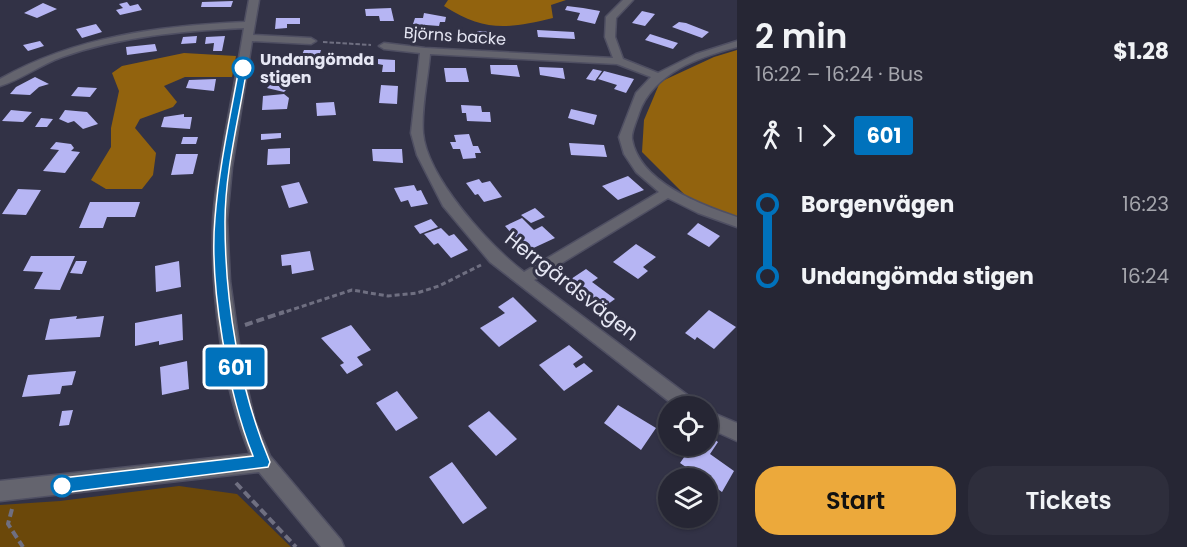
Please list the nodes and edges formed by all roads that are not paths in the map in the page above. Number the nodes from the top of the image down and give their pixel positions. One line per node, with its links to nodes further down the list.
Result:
1 (254, 0): 3 (street)
2 (628, 0): 8 (street)
3 (248, 32): 4 (street); 10 (street); 17 (street)
4 (311, 41)
5 (737, 44): 9 (street)
6 (384, 46): 7 (street, Björns backe)
7 (425, 51): 8 (street, Björns backe); 13 (street, Herrgårdsvägen)
8 (620, 61): 9 (street, Björns backe)
9 (657, 76): 11 (street)
10 (0, 83)
11 (670, 191): 12 (street); 13 (street)
12 (737, 222)
13 (524, 279): 14 (street, Herrgårdsvägen)
14 (675, 396)
15 (718, 423): 16 (street)
16 (737, 432)
17 (263, 462): 18 (street); 19 (street)
18 (8, 490)
19 (334, 547)

